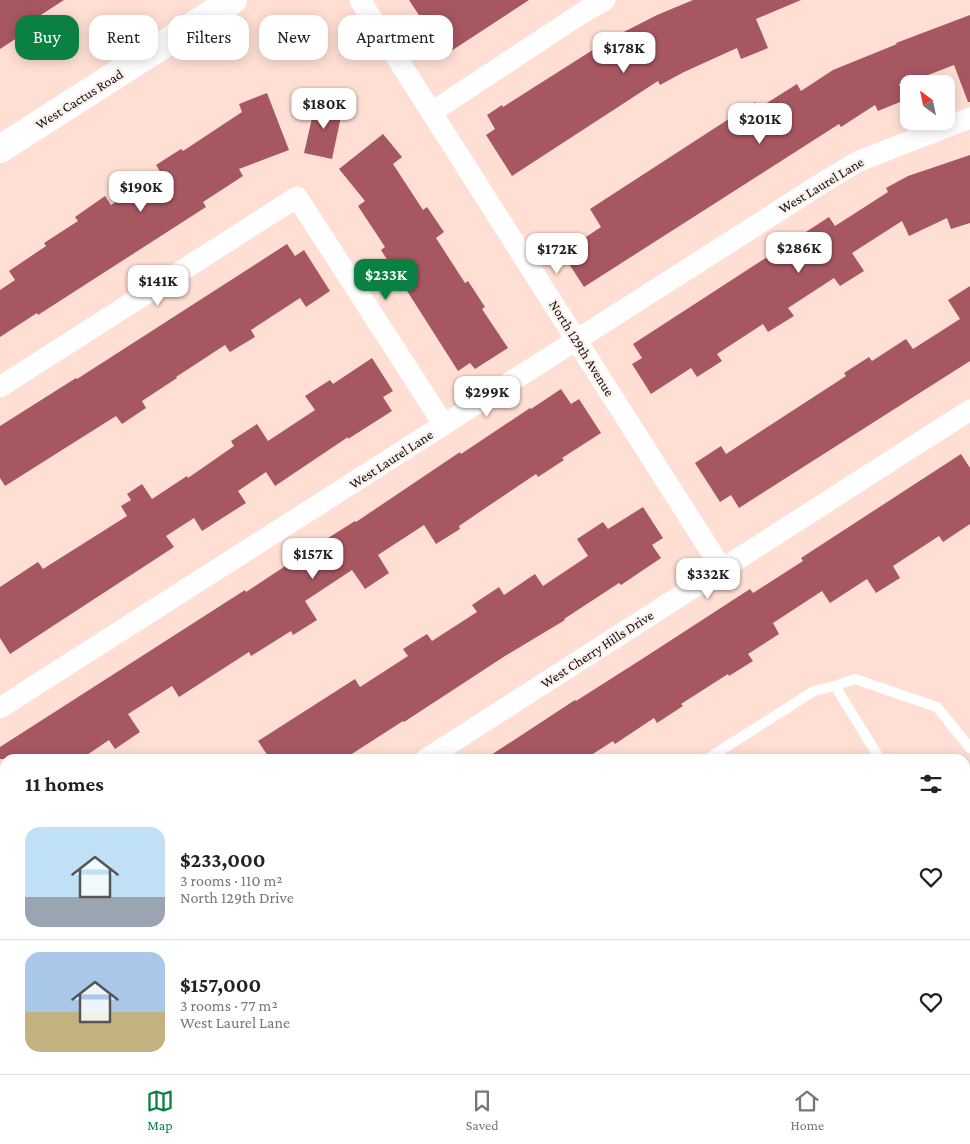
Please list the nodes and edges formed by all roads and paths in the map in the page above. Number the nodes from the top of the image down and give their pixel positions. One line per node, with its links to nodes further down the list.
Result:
1 (233, 0): 6 (main road, West Cactus Road)
2 (360, 0): 4 (street, North 129th Avenue)
3 (605, 0): 4 (street)
4 (432, 112): 7 (street, North 129th Avenue)
5 (970, 118): 7 (street, West Laurel Lane)
6 (0, 149)
7 (577, 340): 10 (street, West Laurel Lane); 11 (street, North 129th Avenue)
8 (0, 387): 10 (street)
9 (970, 410): 11 (street, West Cherry Hills Drive)
10 (444, 425): 13 (street, West Laurel Lane)
11 (722, 569): 15 (street, West Cherry Hills Drive)
12 (835, 686): 14 (lane); 16 (lane); 17 (lane)
13 (0, 708)
14 (970, 748)
15 (434, 754)
16 (715, 754)
17 (877, 754)

